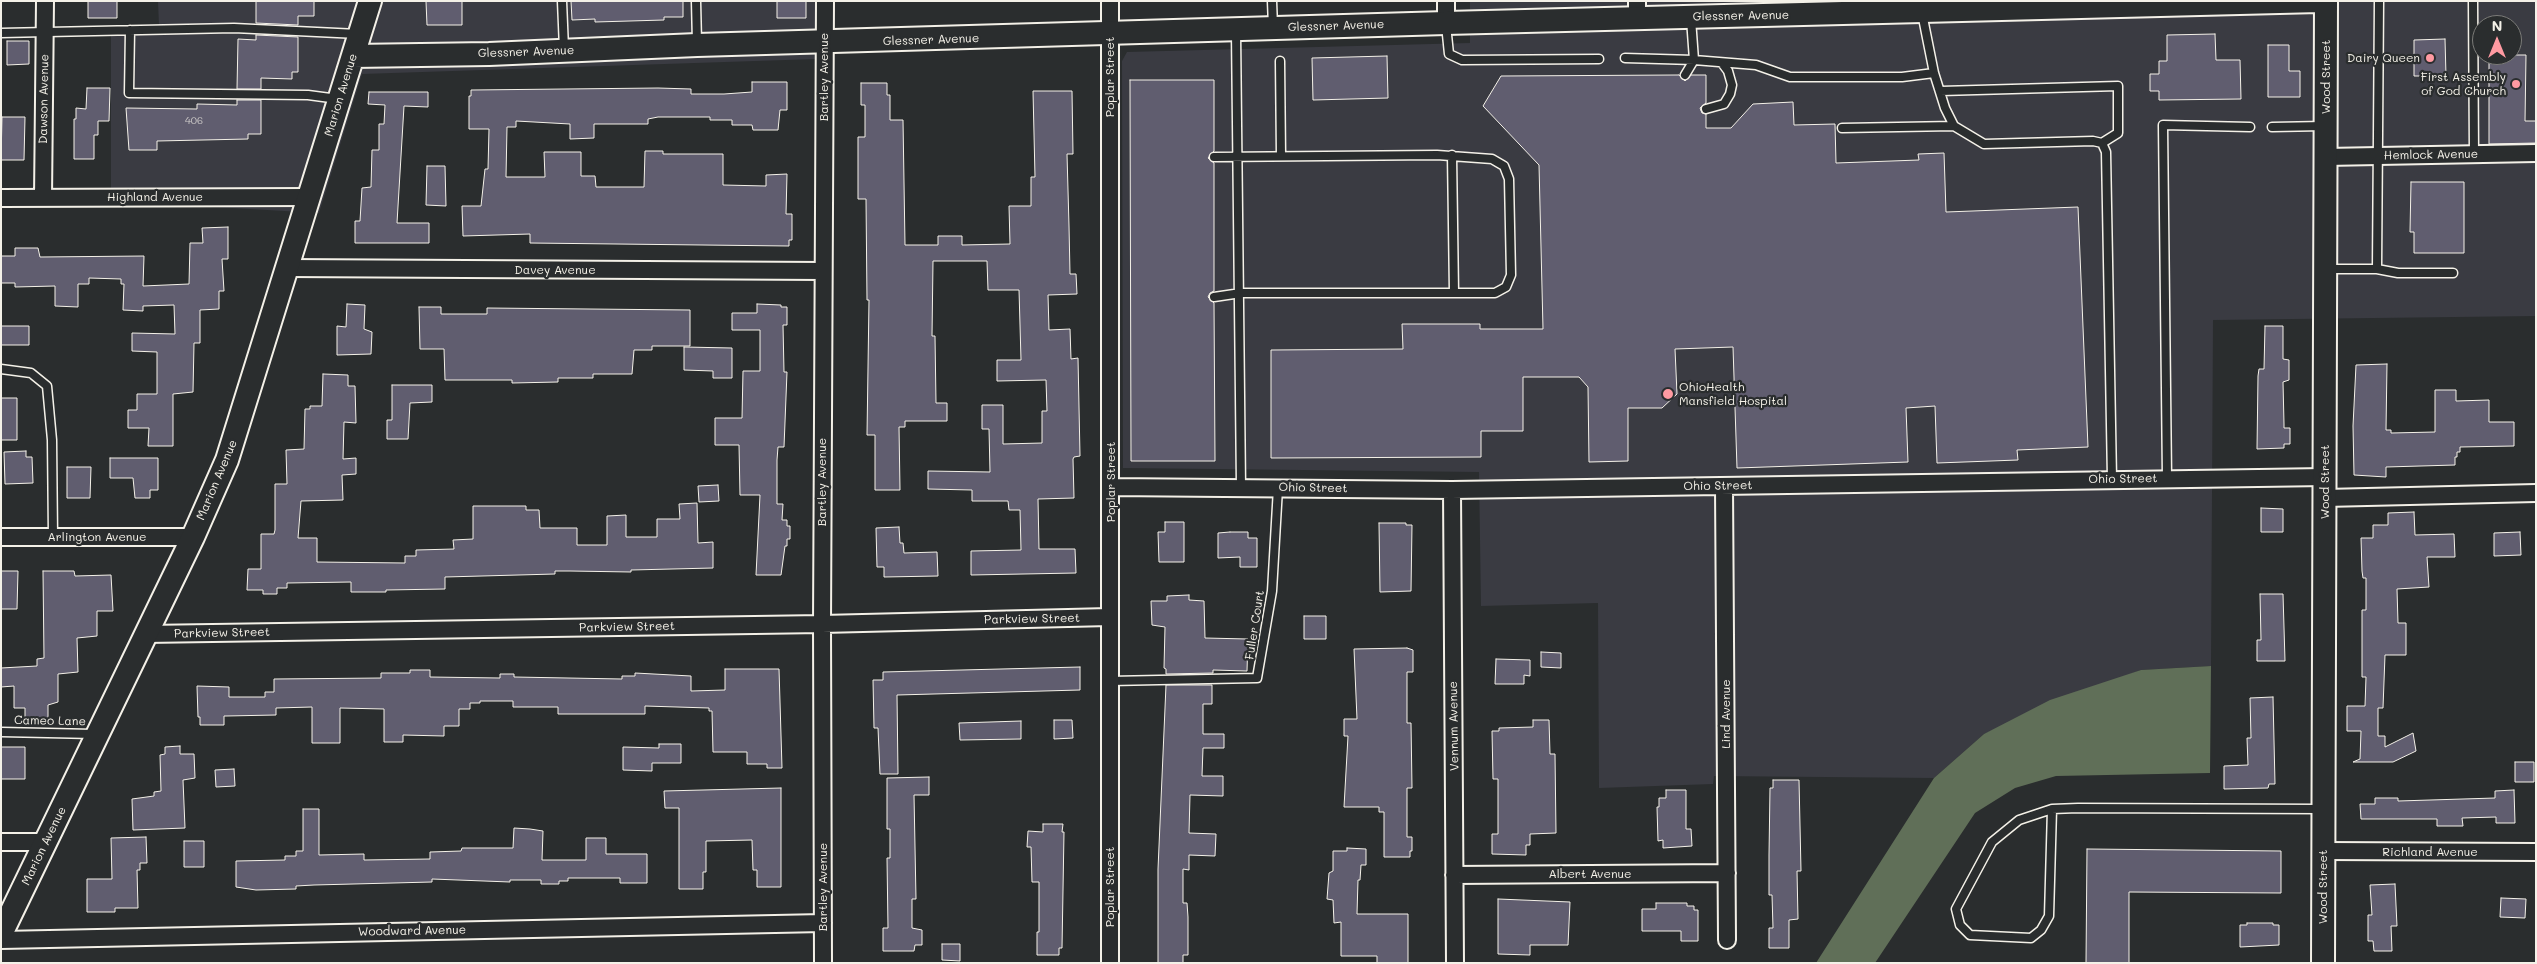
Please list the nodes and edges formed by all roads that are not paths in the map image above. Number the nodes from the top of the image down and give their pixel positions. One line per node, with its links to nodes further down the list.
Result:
1 (45, 1): 20 (street, Dawson Avenue)
2 (370, 1): 22 (street, Marion Avenue)
3 (562, 1): 25 (lane)
4 (696, 1): 24 (lane)
5 (825, 1): 23 (street, Bartley Avenue)
6 (1110, 1): 21 (street, Poplar Street)
7 (1272, 1): 16 (lane)
8 (2319, 1): 12 (street, Glessner Avenue)
9 (2326, 1): 38 (street, Wood Street)
10 (2379, 1): 48 (lane)
11 (2473, 1): 45 (lane)
12 (1922, 6): 15 (street, Glessner Avenue); 32 (lane)
13 (1637, 10): 14 (street, Glessner Avenue); 15 (street, Glessner Avenue)
14 (1446, 12): 16 (street, Glessner Avenue); 28 (lane)
15 (1691, 17): 29 (lane)
16 (1273, 28): 18 (street, Glessner Avenue)
17 (130, 30): 20 (lane); 22 (lane); 35 (lane)
18 (1236, 30): 21 (street, Glessner Avenue); 46 (lane)
19 (1, 33): 20 (lane)
20 (45, 33): 53 (street, Dawson Avenue)
21 (1110, 34): 23 (street, Glessner Avenue); 65 (street, Poplar Street)
22 (360, 35): 26 (street, Marion Avenue)
23 (824, 43): 24 (street, Glessner Avenue); 57 (street, Bartley Avenue)
24 (697, 45): 25 (street, Glessner Avenue)
25 (564, 51): 26 (street, Glessner Avenue)
26 (353, 56): 35 (street, Marion Avenue)
27 (1625, 58): 29 (lane)
28 (1599, 59)
29 (1694, 60): 31 (lane); 33 (lane)
30 (1280, 61): 47 (lane)
31 (1722, 63): 32 (lane); 36 (lane)
32 (1934, 73): 34 (lane)
33 (1685, 75)
34 (1941, 91): 37 (lane); 42 (lane)
35 (339, 99): 51 (street, Marion Avenue)
36 (1706, 109)
37 (1954, 126): 41 (lane); 42 (lane)
38 (2326, 126): 40 (lane); 50 (street, Wood Street)
39 (2250, 127): 63 (lane)
40 (2272, 127)
41 (1842, 128)
42 (2102, 143): 64 (lane)
43 (2536, 153): 45 (street, Hemlock Avenue)
44 (1452, 155): 47 (lane); 60 (lane); 60 (lane)
45 (2474, 155): 48 (street, Hemlock Avenue)
46 (1238, 156): 47 (lane); 49 (lane); 59 (lane)
47 (1281, 156)
48 (2378, 156): 50 (street, Hemlock Avenue); 56 (lane)
49 (1214, 157)
50 (2326, 157): 55 (street, Wood Street)
51 (310, 197): 53 (street, Highland Avenue); 54 (street, Marion Avenue)
52 (1, 198): 53 (street, Highland Avenue)
53 (43, 198)
54 (287, 268): 57 (street, Davey Avenue); 73 (street, Marion Avenue)
55 (2326, 269): 56 (lane); 68 (street, Wood Street)
56 (2378, 269): 58 (lane)
57 (823, 272): 76 (street, Bartley Avenue)
58 (2453, 273)
59 (1241, 293): 60 (lane); 61 (lane); 66 (lane)
60 (1454, 293)
61 (1214, 297)
62 (1, 369): 72 (lane)
63 (2166, 478): 64 (street, Ohio Street); 68 (street, Ohio Street)
64 (2112, 479): 67 (street, Ohio Street)
65 (1111, 487): 66 (street, Ohio Street); 75 (street, Poplar Street)
66 (1241, 487): 69 (street, Ohio Street)
67 (1724, 487): 70 (street, Ohio Street); 87 (street, Lind Avenue)
68 (2325, 487): 71 (street, Ohio Street); 82 (street, Wood Street)
69 (1278, 488): 70 (street, Ohio Street); 78 (lane, Fuller Court)
70 (1452, 490): 88 (street, Vennum Avenue)
71 (2536, 494)
72 (53, 537): 73 (street, Arlington Avenue); 74 (street, Arlington Avenue)
73 (193, 537): 77 (street, Marion Avenue)
74 (1, 538)
75 (1109, 617): 76 (street, Parkview Street); 78 (street, Poplar Street)
76 (822, 624): 77 (street, Parkview Street); 89 (street, Bartley Avenue)
77 (145, 634): 80 (street, Marion Avenue)
78 (1110, 681): 94 (street, Poplar Street)
79 (1, 732): 80 (lane, Cameo Lane)
80 (98, 734): 84 (street, Marion Avenue)
81 (2052, 809): 81 (lane); 82 (lane)
82 (2323, 809): 85 (street, Wood Street)
83 (1, 842): 84 (street)
84 (46, 842): 90 (street, Marion Avenue)
85 (2324, 851): 86 (street, Richland Avenue); 96 (street, Wood Street)
86 (2536, 852)
87 (1727, 873): 88 (street, Albert Avenue); 92 (street, Lind Avenue)
88 (1454, 875): 95 (street, Vennum Avenue)
89 (823, 922): 91 (street, Woodward Avenue); 93 (street, Bartley Avenue)
90 (1, 934)
91 (1, 940)
92 (1727, 940)
93 (823, 963)
94 (1110, 963)
95 (1455, 963)
96 (2323, 963)

